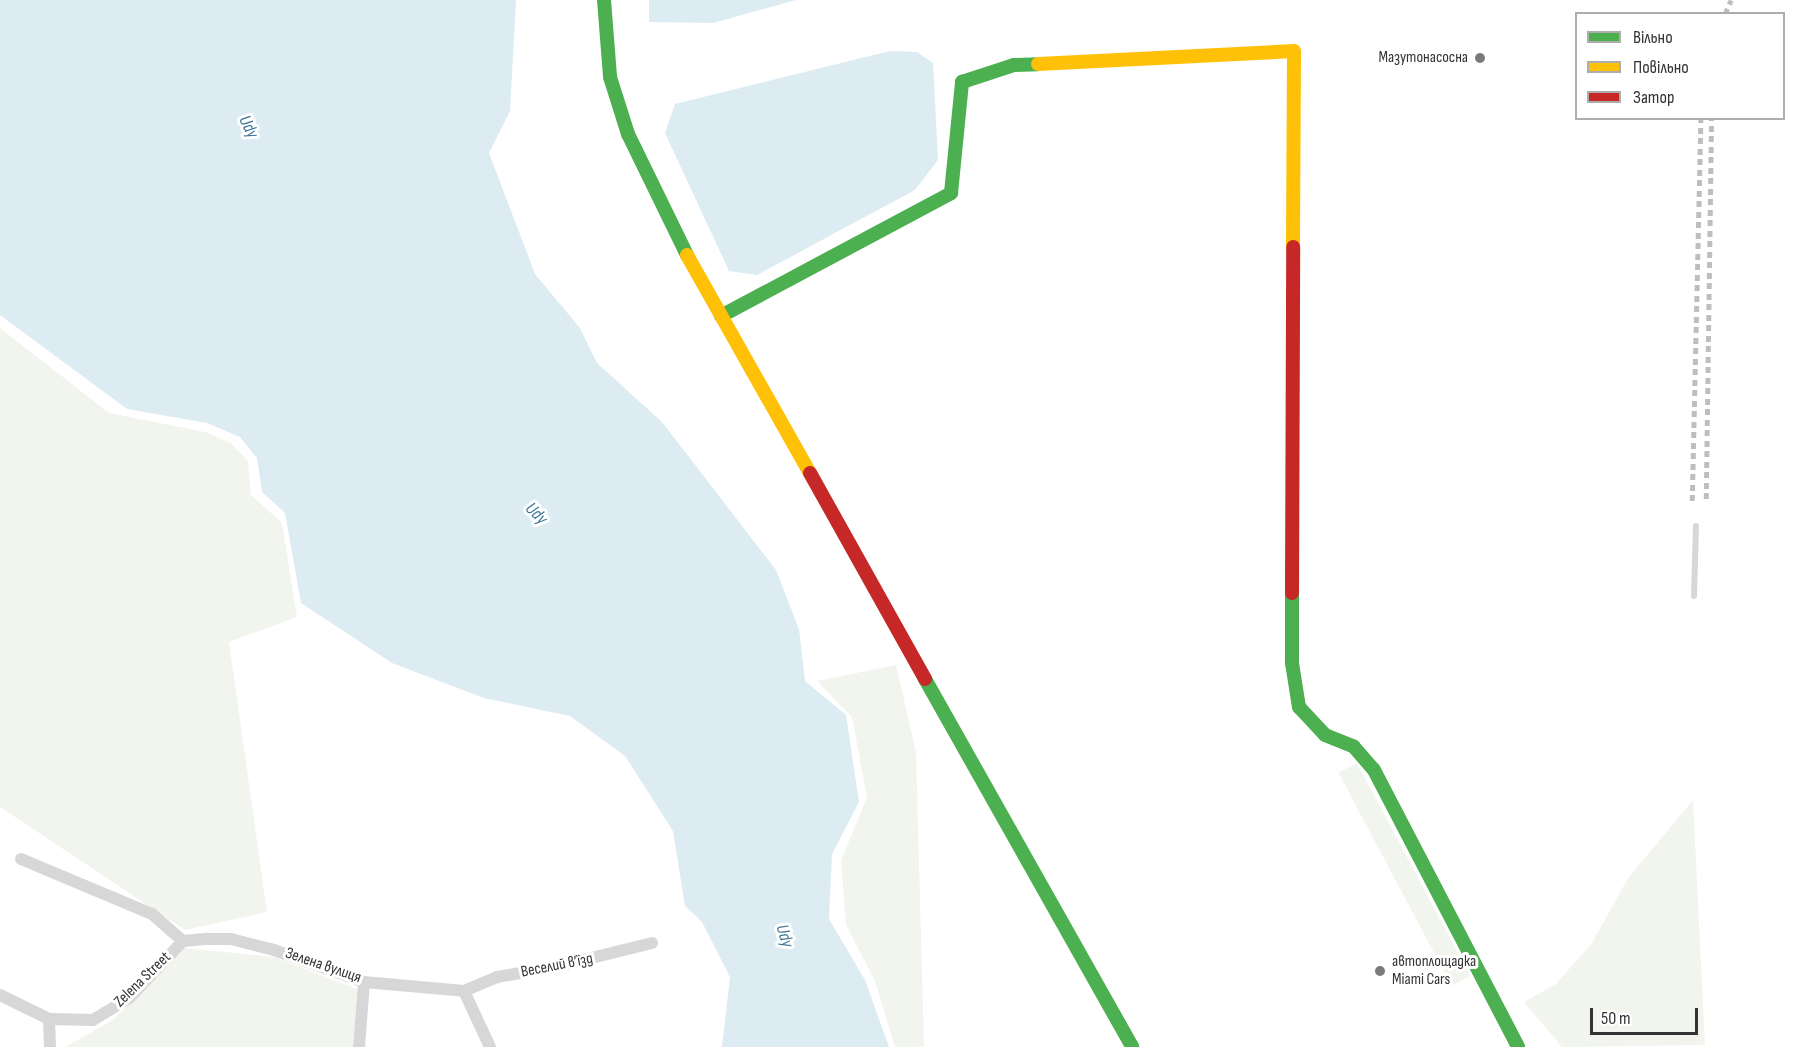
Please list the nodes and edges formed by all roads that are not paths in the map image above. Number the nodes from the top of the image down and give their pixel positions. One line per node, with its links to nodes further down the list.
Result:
1 (604, 0): 2 (street)
2 (721, 316): 15 (street); 16 (street)
3 (1696, 526): 4 (lane)
4 (1694, 596)
5 (21, 859): 6 (street)
6 (183, 942): 8 (street, Зелена вулиця); 11 (street, Zelena Street)
7 (652, 943): 9 (street, Веселий в’їзд)
8 (364, 982): 9 (street, Зелена вулиця); 13 (street)
9 (464, 991): 14 (street)
10 (0, 996): 11 (street, Zelena Street)
11 (48, 1019): 12 (street)
12 (50, 1047)
13 (359, 1047)
14 (490, 1047)
15 (1132, 1047)
16 (1518, 1047)

